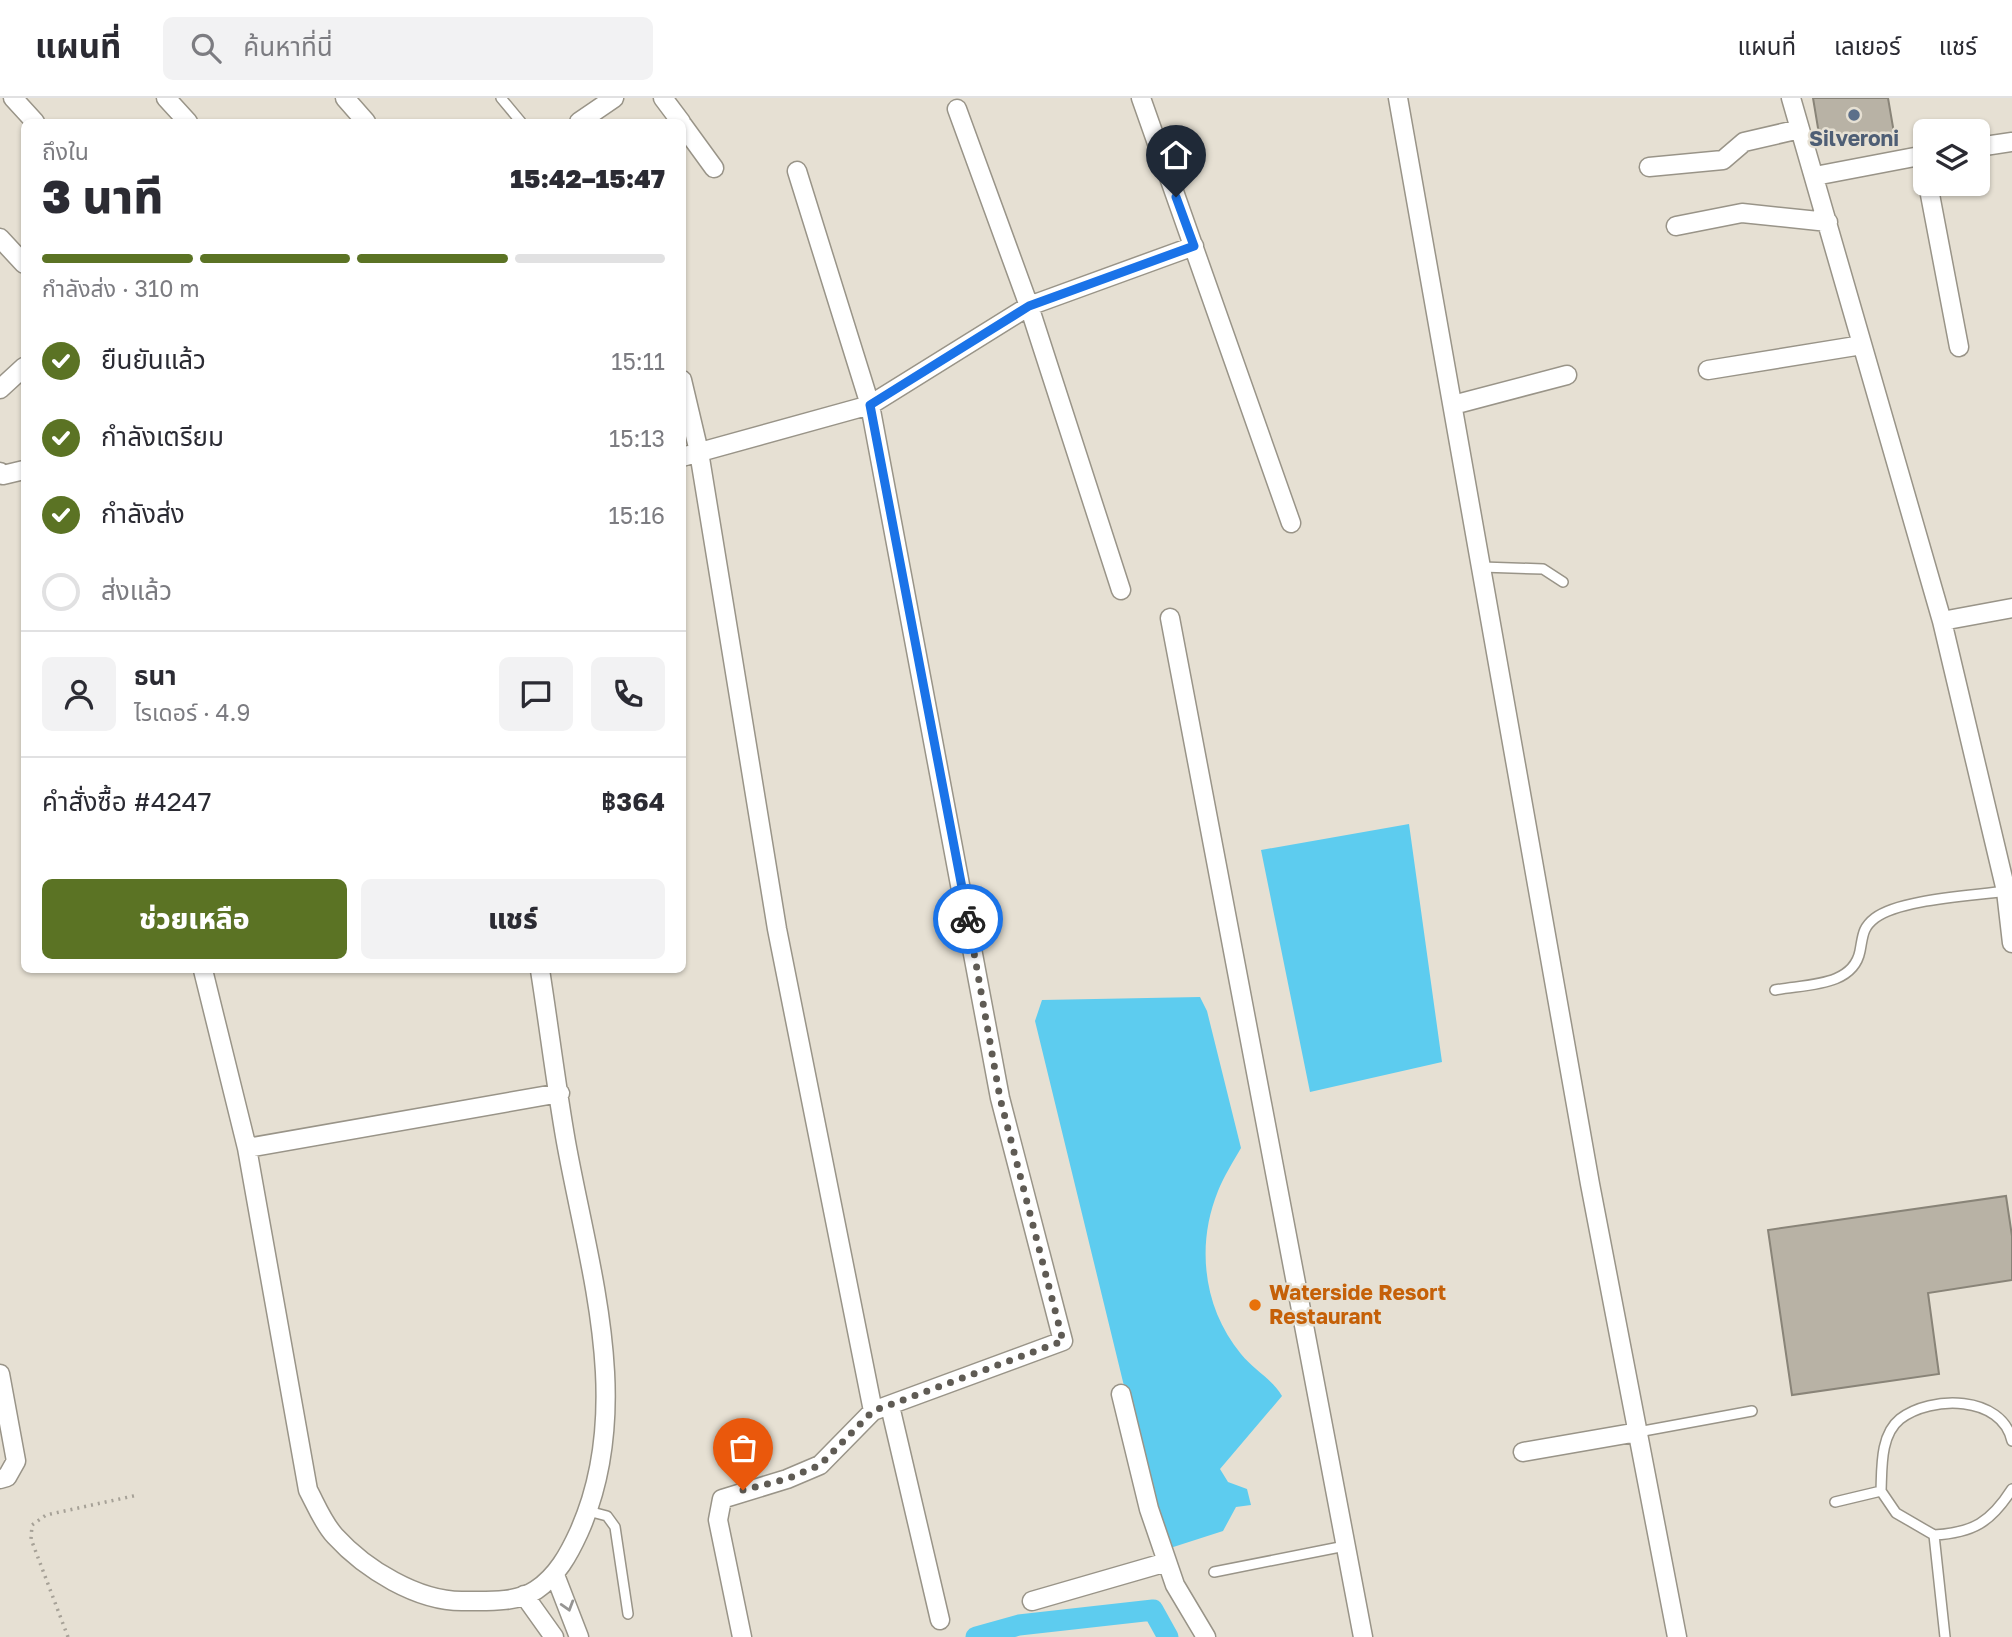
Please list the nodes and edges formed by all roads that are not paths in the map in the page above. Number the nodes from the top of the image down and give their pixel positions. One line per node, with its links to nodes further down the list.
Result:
1 (12, 98): 11 (street)
2 (166, 98): 12 (street)
3 (345, 98): 13 (street)
4 (501, 98): 14 (lane)
5 (614, 98): 15 (street)
6 (663, 98): 16 (street)
7 (1141, 98): 30 (street)
8 (1398, 98): 39 (street)
9 (1791, 98): 18 (street)
10 (957, 109): 32 (street)
11 (32, 119)
12 (185, 119)
13 (363, 119)
14 (519, 119)
15 (583, 119)
16 (679, 119)
17 (686, 129): 23 (street)
18 (1800, 129): 22 (street); 25 (street)
19 (2012, 142): 20 (street)
20 (1990, 145)
21 (1913, 162): 25 (street)
22 (1649, 167)
23 (714, 168)
24 (797, 171): 40 (street)
25 (1815, 176): 27 (street)
26 (1930, 196): 34 (street)
27 (1828, 222): 28 (street); 33 (street)
28 (1676, 226)
29 (0, 238): 31 (street)
30 (1194, 246): 32 (street); 45 (street)
31 (21, 261)
32 (1029, 306): 40 (street); 48 (street)
33 (1862, 345): 36 (street); 51 (street)
34 (1959, 347)
35 (21, 370): 38 (street)
36 (1708, 370)
37 (1567, 375): 39 (street)
38 (0, 388)
39 (1453, 404): 46 (street)
40 (870, 405): 42 (street); 61 (street)
41 (686, 413): 42 (street)
42 (691, 455): 61 (street)
43 (21, 471): 44 (street)
44 (0, 472)
45 (1291, 523)
46 (1482, 567): 47 (lane); 63 (street)
47 (1563, 582)
48 (1121, 590)
49 (2012, 608): 51 (street)
50 (1170, 618): 72 (street)
51 (1942, 621): 52 (street)
52 (2006, 891): 53 (street); 56 (lane)
53 (2012, 943)
54 (204, 973): 58 (street)
55 (540, 973): 57 (street)
56 (1775, 990)
57 (560, 1093): 58 (street); 70 (street)
58 (247, 1148): 76 (street)
59 (0, 1374): 66 (street)
60 (1121, 1394): 73 (street)
61 (882, 1408): 79 (street); 82 (street)
62 (1752, 1411): 63 (lane)
63 (1638, 1432): 65 (street); 85 (street)
64 (2012, 1441): 68 (lane)
65 (1523, 1452)
66 (0, 1479)
67 (2012, 1489): 71 (lane)
68 (1881, 1491): 69 (lane); 71 (lane)
69 (1835, 1502)
70 (588, 1511): 75 (street); 78 (lane)
71 (1934, 1535): 86 (lane)
72 (1345, 1546): 74 (lane); 84 (street)
73 (1167, 1562): 77 (street); 83 (street)
74 (1214, 1572)
75 (555, 1575): 76 (street); 81 (street, one-way to 81)
76 (524, 1595): 80 (street)
77 (1032, 1601)
78 (628, 1614)
79 (940, 1620)
80 (554, 1637)
81 (579, 1637)
82 (742, 1637)
83 (1206, 1637)
84 (1363, 1637)
85 (1677, 1637)
86 (1945, 1637)

